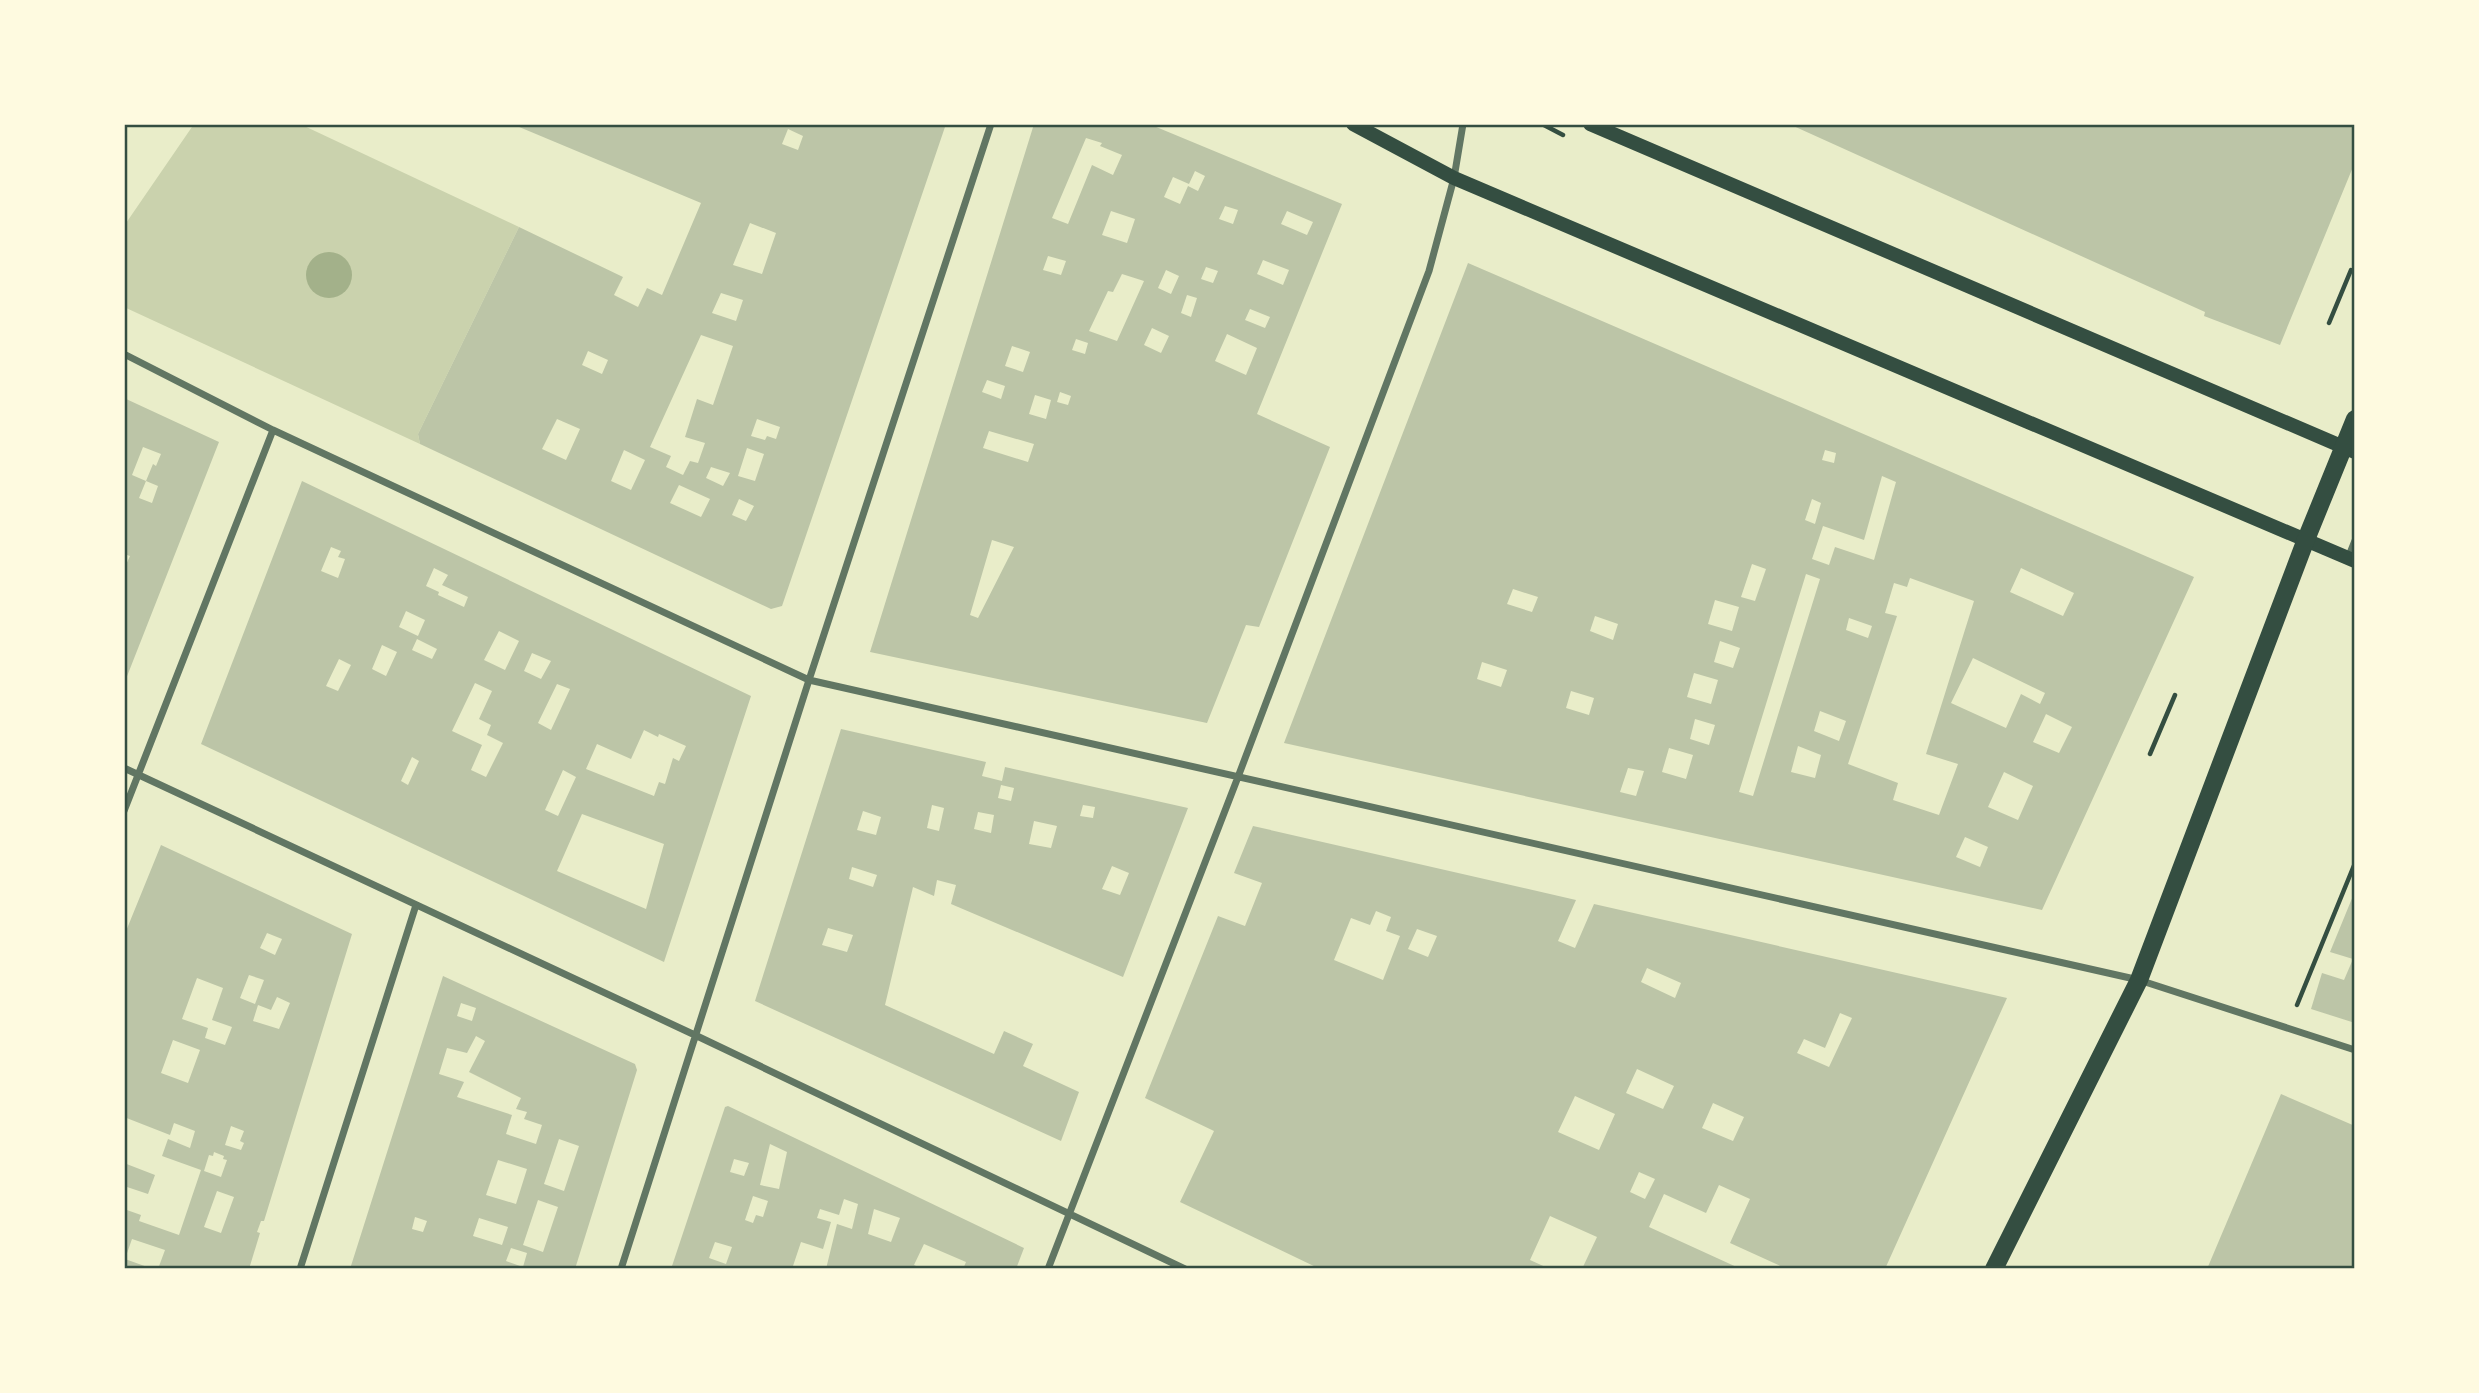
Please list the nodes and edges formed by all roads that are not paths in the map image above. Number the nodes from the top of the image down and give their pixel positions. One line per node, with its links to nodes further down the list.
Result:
1 (991, 124): 13 (street)
2 (1353, 124): 5 (main road)
3 (1463, 124): 5 (street)
4 (1590, 124): 9 (main road)
5 (1454, 178): 11 (main road); 16 (street)
6 (124, 354): 8 (street)
7 (2355, 419): 9 (main road)
8 (273, 430): 13 (street); 15 (street)
9 (2349, 450): 11 (main road)
10 (2355, 538): 12 (lane)
11 (2305, 542): 12 (main road); 19 (main road)
12 (2351, 560)
13 (810, 680): 16 (street); 20 (street)
14 (124, 768): 15 (street)
15 (139, 775): 17 (street); 18 (street)
16 (1238, 777): 19 (street); 22 (street)
17 (124, 811)
18 (416, 905): 20 (street); 23 (street)
19 (2139, 981): 21 (street); 27 (main road)
20 (697, 1036): 22 (street); 24 (street)
21 (2355, 1050)
22 (1070, 1214): 25 (street); 26 (street)
23 (300, 1269)
24 (621, 1269)
25 (1048, 1269)
26 (1185, 1269)
27 (1994, 1269)

